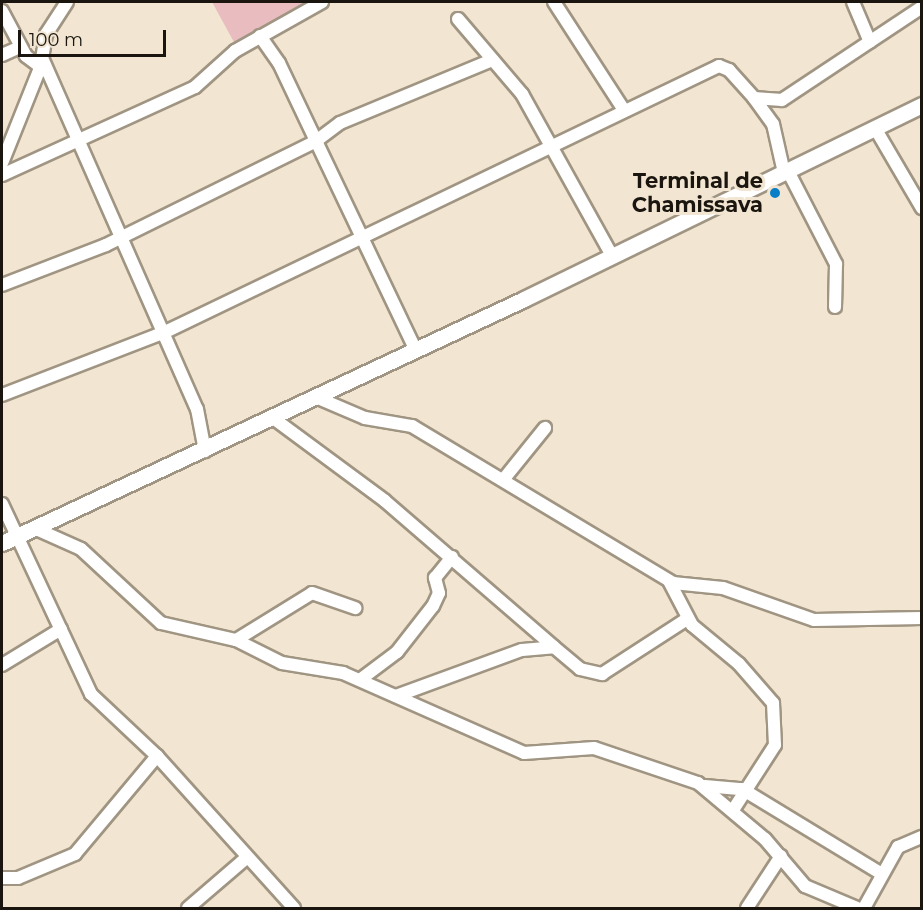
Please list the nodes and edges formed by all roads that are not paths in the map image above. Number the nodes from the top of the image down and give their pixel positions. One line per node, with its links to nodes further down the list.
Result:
1 (67, 2): 13 (street)
2 (322, 2): 8 (street)
3 (554, 2): 17 (street)
4 (853, 2): 9 (street)
5 (921, 7): 9 (street)
6 (2, 10): 10 (street)
7 (458, 19): 12 (street)
8 (260, 36): 20 (street); 21 (street)
9 (870, 42): 15 (street)
10 (20, 47): 11 (street); 13 (street)
11 (2, 55)
12 (492, 60): 21 (street); 22 (street)
13 (44, 70): 20 (street); 23 (street)
14 (754, 98): 15 (street); 17 (street); 18 (street)
15 (782, 100): 18 (street)
16 (921, 105): 19 (street)
17 (624, 110): 22 (street)
18 (773, 124): 24 (street)
19 (875, 128): 24 (street); 26 (street)
20 (79, 139): 25 (street); 28 (street)
21 (316, 141): 27 (street); 28 (street)
22 (550, 144): 27 (street); 29 (street)
23 (2, 163)
24 (786, 172): 29 (street); 31 (street)
25 (2, 175)
26 (921, 208)
27 (362, 236): 32 (street); 33 (street)
28 (120, 237): 30 (street); 32 (street)
29 (612, 256): 33 (street)
30 (2, 285)
31 (836, 308)
32 (163, 333): 34 (street); 38 (street)
33 (415, 349): 35 (street)
34 (2, 395)
35 (318, 398): 36 (street); 39 (street)
36 (273, 418): 38 (street); 44 (street)
37 (545, 428): 39 (street)
38 (205, 450): 41 (street)
39 (503, 480): 45 (street)
40 (2, 504): 42 (street)
41 (34, 528): 42 (street); 50 (street)
42 (16, 535): 43 (street); 49 (street)
43 (2, 543)
44 (452, 557): 51 (street); 53 (street)
45 (669, 581): 47 (street); 48 (street)
46 (355, 608): 50 (street)
47 (921, 618)
48 (687, 619): 51 (street); 57 (street)
49 (61, 629): 52 (street); 55 (street)
50 (236, 640): 53 (street)
51 (554, 647): 54 (street)
52 (2, 665)
53 (361, 679): 54 (street)
54 (394, 696): 56 (street)
55 (157, 756): 61 (street); 63 (street)
56 (705, 786): 57 (street); 58 (street)
57 (745, 792): 58 (street); 62 (street)
58 (733, 810): 60 (street)
59 (921, 837): 62 (street)
60 (781, 856): 66 (street); 67 (street)
61 (245, 859): 64 (street); 65 (street)
62 (880, 873): 68 (street)
63 (2, 878)
64 (188, 909)
65 (294, 909)
66 (747, 909)
67 (857, 909)
68 (864, 909)

